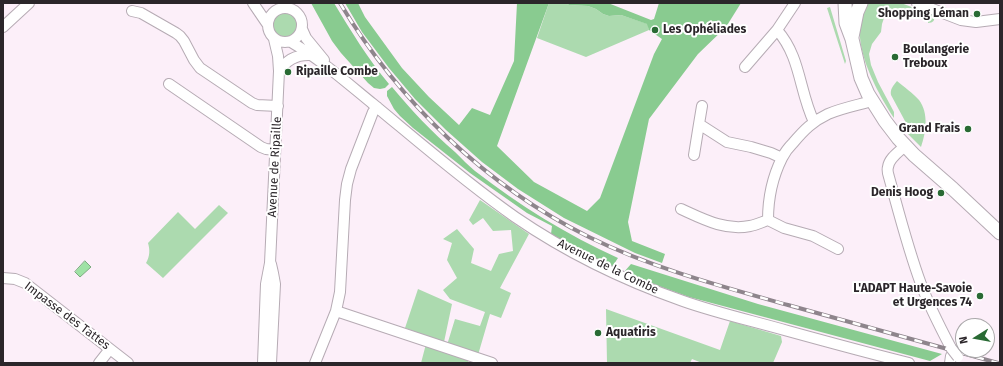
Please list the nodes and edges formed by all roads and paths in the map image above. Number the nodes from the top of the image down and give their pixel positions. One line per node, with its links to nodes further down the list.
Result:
1 (29, 3): 14 (street)
2 (253, 3): 13 (street)
3 (259, 3): 9 (street)
4 (298, 3): 11 (street)
5 (795, 3): 16 (street)
6 (845, 3): 18 (main road)
7 (861, 3): 18 (main road)
8 (917, 3): 12 (street)
9 (283, 7): 11 (street); 13 (street)
10 (132, 11): 26 (street)
11 (298, 14): 15 (street)
12 (998, 19)
13 (268, 25): 17 (street)
14 (3, 27)
15 (302, 29): 19 (street); 22 (street, Avenue de la Combe)
16 (777, 30): 21 (street); 29 (street)
17 (274, 39): 19 (street); 23 (street, Avenue de Ripaille)
18 (852, 39): 25 (main road)
19 (290, 42): 20 (street, Avenue de la Combe); 23 (street, Avenue de Ripaille)
20 (311, 55): 22 (street, Avenue de la Combe); 23 (street)
21 (745, 67)
22 (333, 70): 28 (street, Avenue de la Combe)
23 (279, 71): 26 (street, Avenue de Ripaille)
24 (169, 84): 32 (street)
25 (872, 101): 29 (street); 31 (main road)
26 (278, 106): 32 (street, Avenue de Ripaille)
27 (702, 106): 30 (street)
28 (377, 107): 40 (street); 44 (street, Avenue de la Combe)
29 (814, 122): 34 (street)
30 (699, 124): 33 (street); 34 (street)
31 (905, 146): 37 (main road); 43 (street)
32 (276, 150): 41 (street, Avenue de Ripaille)
33 (694, 155)
34 (782, 158): 36 (street)
35 (681, 209): 36 (street)
36 (768, 220): 38 (street)
37 (1000, 233)
38 (838, 249)
39 (3, 278): 42 (street, Impasse des Tattes)
40 (336, 310): 49 (street); 50 (street)
41 (268, 338): 47 (street, Avenue de Ripaille); 48 (street, Avenue de Ripaille)
42 (110, 349): 45 (street); 46 (street, Impasse des Tattes)
43 (954, 357)
44 (903, 362)
45 (98, 363)
46 (128, 363)
47 (263, 363)
48 (271, 363)
49 (315, 363)
50 (492, 363)

